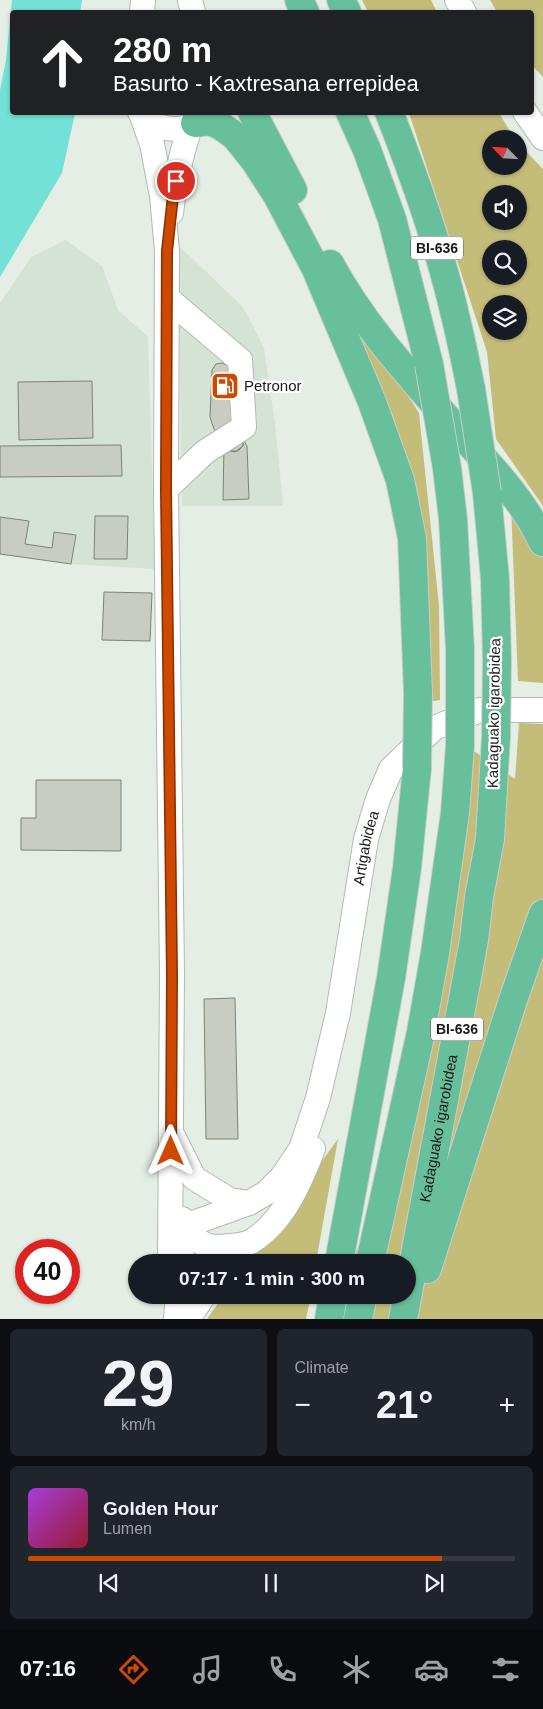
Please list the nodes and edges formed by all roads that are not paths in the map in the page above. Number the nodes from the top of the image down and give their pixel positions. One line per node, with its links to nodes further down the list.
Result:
1 (141, 115): 9 (street)
2 (142, 115): 7 (street)
3 (254, 115): 12 (highway)
4 (351, 115): 24 (highway, BI-636, bridge)
5 (390, 115): 35 (highway, Kadaguako igarobidea / BI-636, bridge)
6 (527, 115): 8 (street)
7 (197, 121): 9 (street); 23 (highway, bridge)
8 (543, 138)
9 (167, 251): 10 (street)
10 (167, 298): 11 (street); 11 (street)
11 (166, 489): 16 (street)
12 (543, 542)
13 (543, 710): 15 (street, Artigabidea)
14 (543, 914): 35 (highway)
15 (318, 1098): 17 (street); 19 (street)
16 (171, 1133): 17 (street); 18 (street); 20 (street)
17 (249, 1203): 18 (street)
18 (188, 1231): 19 (street); 21 (street)
19 (251, 1242): 22 (street)
20 (170, 1254)
21 (181, 1254)
22 (238, 1254)
23 (340, 1254)
24 (372, 1254)
25 (170, 1304): 30 (street)
26 (177, 1304): 31 (street)
27 (198, 1304): 32 (street)
28 (332, 1304): 33 (highway)
29 (361, 1304): 34 (highway)
30 (169, 1319)
31 (176, 1319)
32 (188, 1319)
33 (329, 1319)
34 (358, 1319)
35 (405, 1319)

